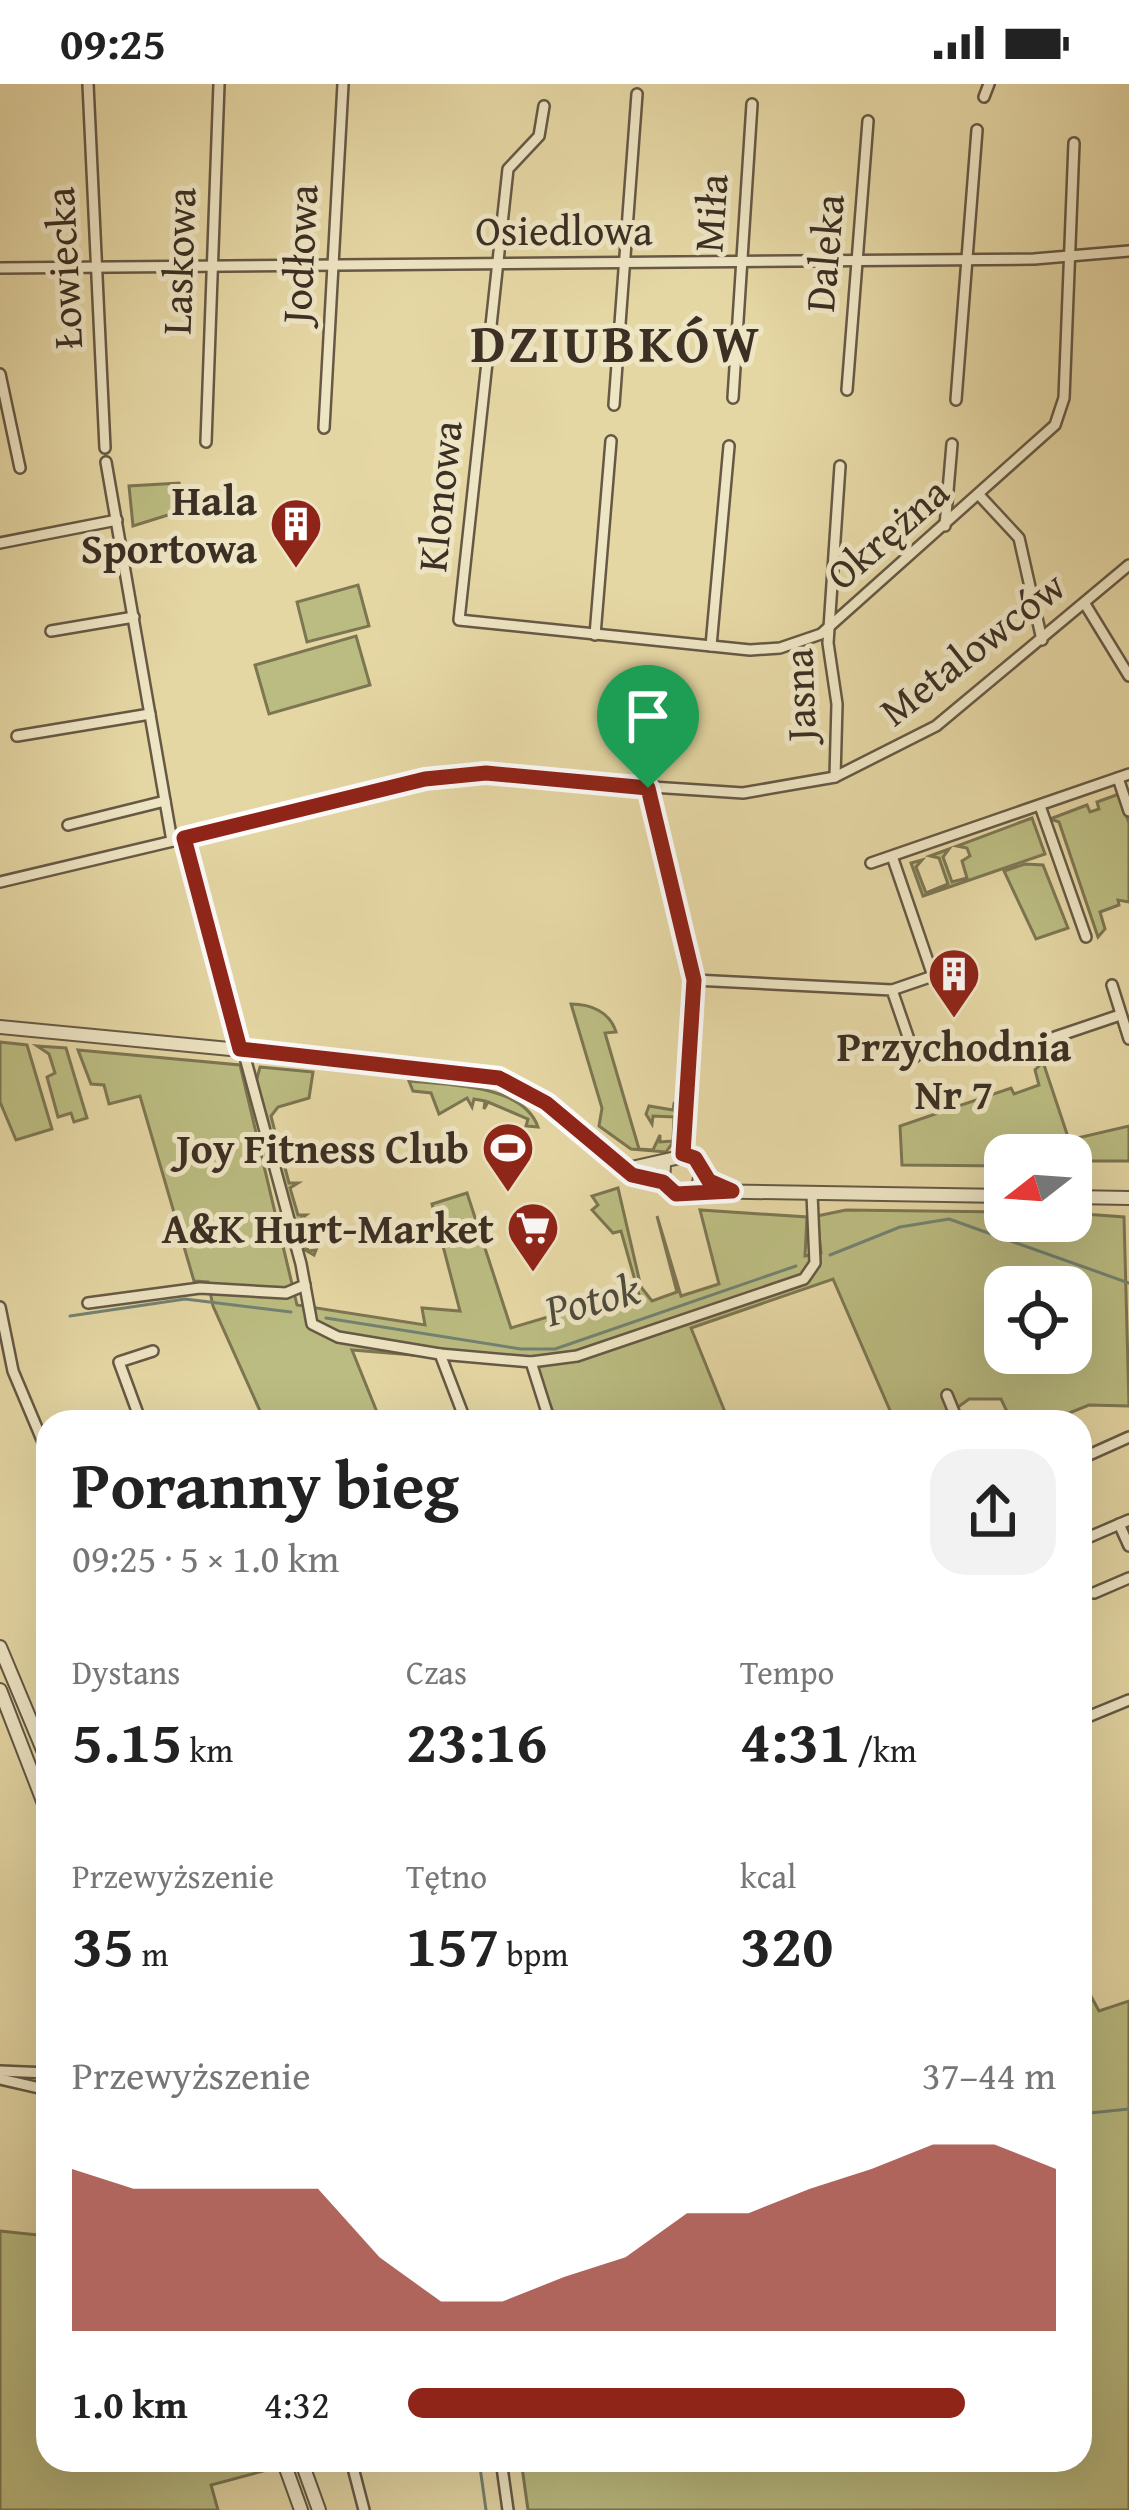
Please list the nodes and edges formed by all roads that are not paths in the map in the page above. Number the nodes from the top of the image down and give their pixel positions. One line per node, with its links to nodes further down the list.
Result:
1 (88, 84): 21 (street, Łowiecka)
2 (219, 84): 20 (street, Laskowa)
3 (343, 84): 19 (street, Jodłowa)
4 (988, 84): 6 (street)
5 (637, 94): 18 (street)
6 (984, 98)
7 (752, 104): 15 (street, Miła)
8 (544, 106): 17 (street, Klonowa)
9 (868, 121): 16 (street, Daleka)
10 (977, 130): 14 (street)
11 (1074, 143): 13 (street, Okrężna)
12 (1129, 251): 13 (street, Osiedlowa)
13 (1072, 258): 14 (street, Osiedlowa); 37 (street, Okrężna)
14 (965, 259): 16 (street, Osiedlowa); 26 (street)
15 (740, 260): 16 (street, Osiedlowa); 18 (street, Osiedlowa); 25 (street, Miła)
16 (856, 260): 24 (street, Daleka)
17 (497, 263): 18 (street, Osiedlowa); 19 (street, Osiedlowa); 44 (street, Klonowa)
18 (622, 263): 27 (street)
19 (330, 264): 20 (street, Osiedlowa); 28 (street, Jodłowa)
20 (210, 266): 21 (street, Osiedlowa); 30 (street, Laskowa)
21 (95, 267): 22 (street, Osiedlowa); 33 (street, Łowiecka)
22 (0, 268)
23 (0, 374): 36 (street)
24 (847, 390)
25 (733, 398)
26 (956, 400)
27 (614, 405)
28 (324, 428)
29 (611, 441): 47 (street)
30 (206, 442)
31 (952, 444): 39 (street)
32 (729, 446): 49 (street)
33 (106, 448)
34 (106, 462): 38 (street)
35 (840, 466): 45 (street, Jasna)
36 (20, 468)
37 (980, 496): 39 (street, Okrężna); 48 (street)
38 (117, 520): 40 (street); 43 (street)
39 (945, 526): 45 (street, Okrężna)
40 (0, 543)
41 (1129, 565): 42 (street, Metalowców)
42 (1085, 604): 48 (street, Metalowców); 50 (street)
43 (134, 617): 46 (street); 51 (street)
44 (459, 620): 47 (street, Okrężna)
45 (829, 627): 49 (street, Okrężna); 54 (street, Jasna)
46 (51, 631)
47 (595, 634): 49 (street, Okrężna)
48 (1042, 640): 54 (street, Metalowców)
49 (711, 646)
50 (1129, 676)
51 (150, 714): 52 (street); 56 (street)
52 (17, 736)
53 (1123, 776): 57 (street); 58 (street)
54 (835, 777): 55 (street, Metalowców)
55 (648, 788): 60 (street, Metalowców); 65 (street)
56 (165, 802): 59 (street); 60 (street)
57 (1040, 806): 61 (street); 64 (street)
58 (1129, 811)
59 (68, 824)
60 (178, 839): 63 (street, Metalowców); 72 (street)
61 (893, 859): 62 (street); 67 (street)
62 (871, 863)
63 (0, 882)
64 (1086, 937)
65 (694, 980): 67 (street); 74 (street)
66 (1112, 985): 68 (street)
67 (892, 990): 73 (street)
68 (1120, 1015): 70 (street); 71 (street)
69 (0, 1028): 72 (street)
70 (1055, 1037)
71 (1129, 1039)
72 (242, 1049): 76 (street); 85 (street)
73 (915, 1057)
74 (683, 1154): 75 (street); 77 (street)
75 (664, 1165): 76 (street); 78 (street)
76 (627, 1169): 78 (street)
77 (703, 1175): 79 (street); 80 (street)
78 (663, 1182): 79 (street)
79 (694, 1191): 80 (street)
80 (732, 1191): 81 (street)
81 (812, 1194): 82 (street); 90 (street)
82 (984, 1196)
83 (1092, 1197): 84 (street)
84 (1129, 1198)
85 (305, 1288): 86 (street); 89 (street)
86 (88, 1303)
87 (0, 1307): 96 (street)
88 (153, 1351): 92 (street)
89 (440, 1354): 90 (street); 93 (street)
90 (531, 1362): 94 (street)
91 (946, 1395): 95 (street)
92 (136, 1410)
93 (461, 1410)
94 (546, 1410)
95 (953, 1410)
96 (36, 1426)
97 (1129, 1438): 98 (street)
98 (1092, 1454)
99 (1124, 1522): 100 (street); 101 (street)
100 (1092, 1536)
101 (1129, 1546)
102 (1129, 1578): 103 (street)
103 (1094, 1593)
104 (0, 1647): 108 (street)
105 (0, 1690): 109 (street)
106 (1129, 1700): 107 (street)
107 (1092, 1715)
108 (36, 1733)
109 (36, 1783)
110 (36, 2074): 111 (street)
111 (0, 2075): 112 (street)
112 (36, 2086)
113 (287, 2472): 117 (street)
114 (305, 2472): 118 (street)
115 (353, 2472): 119 (street)
116 (502, 2472): 120 (street)
117 (301, 2510)
118 (319, 2510)
119 (364, 2510)
120 (508, 2510)

